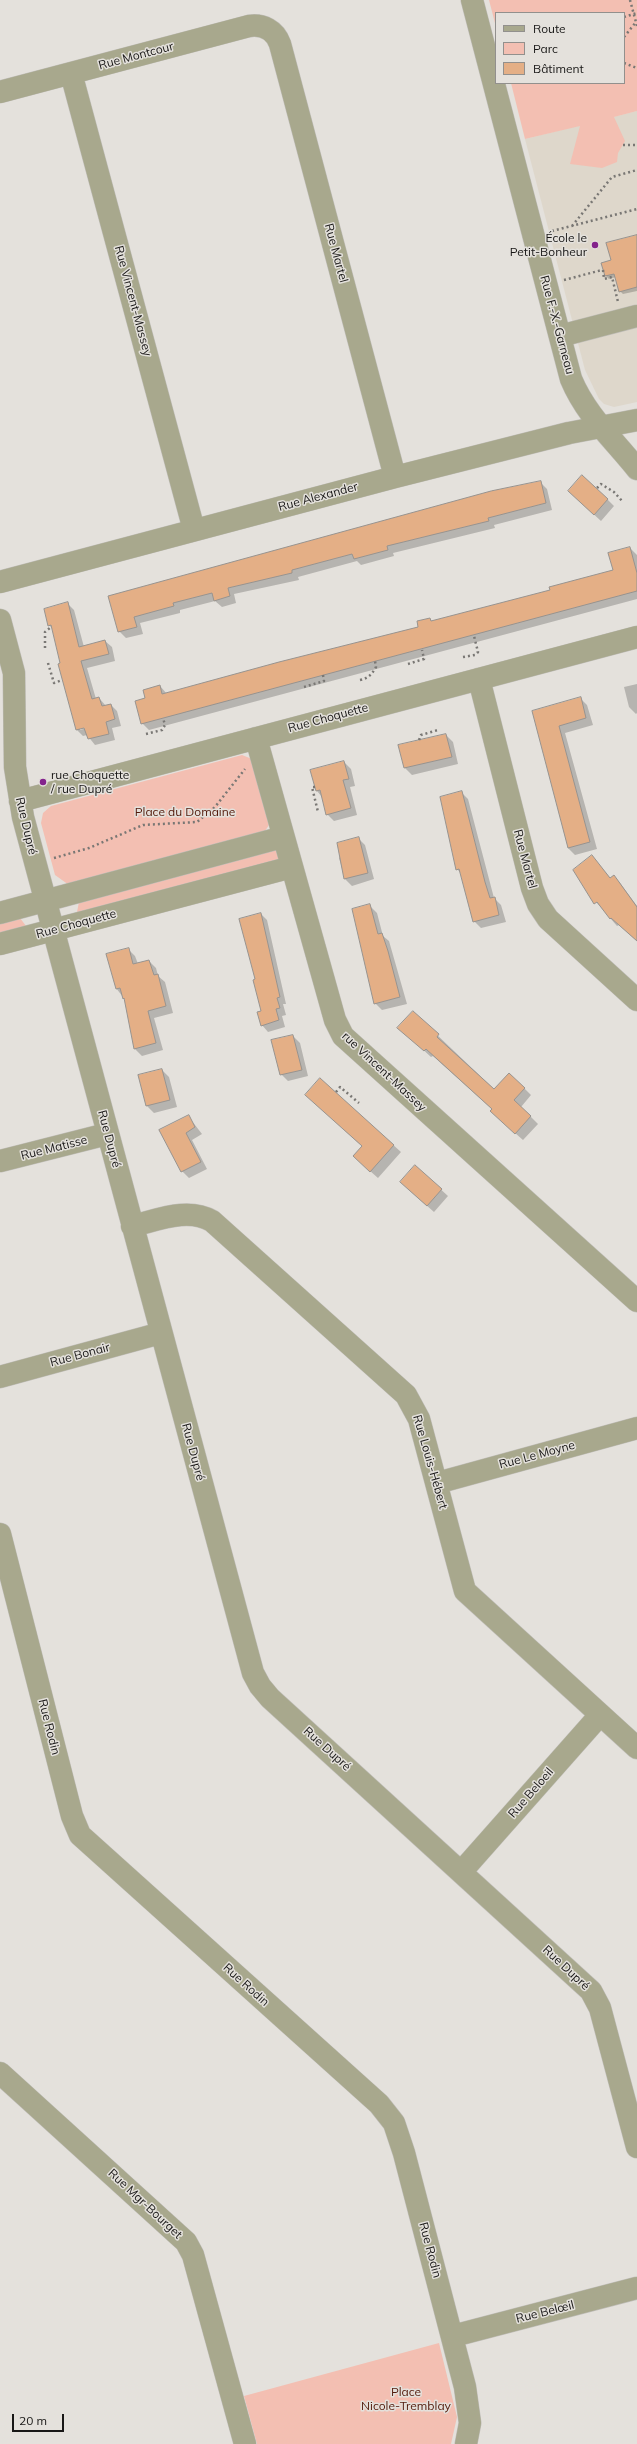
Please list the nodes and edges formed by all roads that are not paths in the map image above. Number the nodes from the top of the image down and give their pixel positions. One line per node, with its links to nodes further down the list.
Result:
1 (472, 0): 6 (street, Rue F.-X.-Garneau)
2 (272, 32): 3 (street, Rue Montcour); 10 (street, Rue Martel)
3 (71, 73): 4 (street, Rue Montcour); 11 (street, Rue Vincent-Massey)
4 (0, 92)
5 (637, 316): 6 (street)
6 (560, 336): 8 (street, Rue F.-X.-Garneau)
7 (637, 420): 8 (street, Rue Alexander)
8 (600, 427): 9 (street, Rue F.-X.-Garneau); 10 (street, Rue Alexander)
9 (637, 469)
10 (395, 477): 11 (street, Rue Alexander)
11 (194, 530): 12 (street, Rue Alexander)
12 (0, 582)
13 (0, 620): 16 (street, Rue Dupré)
14 (637, 636): 15 (street, Rue Choquette)
15 (479, 679): 17 (street, Rue Choquette); 25 (street, Rue Martel)
16 (8, 700): 18 (street, Rue Dupré)
17 (256, 738): 18 (street, Rue Choquette); 19 (street, rue Vincent-Massey)
18 (20, 801): 21 (street, Rue Dupré)
19 (283, 837): 20 (street, rue Vincent-Massey); 21 (street)
20 (292, 867): 23 (street, Rue Choquette); 29 (street, rue Vincent-Massey)
21 (45, 901): 22 (street); 23 (street, Rue Dupré)
22 (0, 913)
23 (53, 930): 24 (street, Rue Choquette); 26 (street, Rue Dupré)
24 (0, 944)
25 (637, 1000)
26 (107, 1134): 27 (street, Rue Matisse); 28 (street, Rue Dupré)
27 (0, 1162)
28 (132, 1226): 30 (street, Rue Dupré); 33 (street, Rue Louis-Hébert)
29 (637, 1301)
30 (161, 1333): 31 (street, Rue Bonair); 38 (street, Rue Dupré)
31 (0, 1377)
32 (637, 1428): 33 (street, Rue Le Moyne)
33 (437, 1483): 36 (street, Rue Louis-Hébert)
34 (0, 1534): 35 (street, Rue Rodin)
35 (8, 1599): 42 (street, Rue Rodin)
36 (600, 1715): 37 (street, Rue Louis-Hébert); 38 (street, Rue Beloeil)
37 (637, 1748)
38 (462, 1871): 40 (street, Rue Dupré)
39 (0, 2073): 43 (street, Rue Mgr-Bourget)
40 (637, 2147)
41 (637, 2288): 42 (street, Rue Belœil)
42 (453, 2336): 44 (street, Rue Rodin)
43 (245, 2444)
44 (466, 2444)

